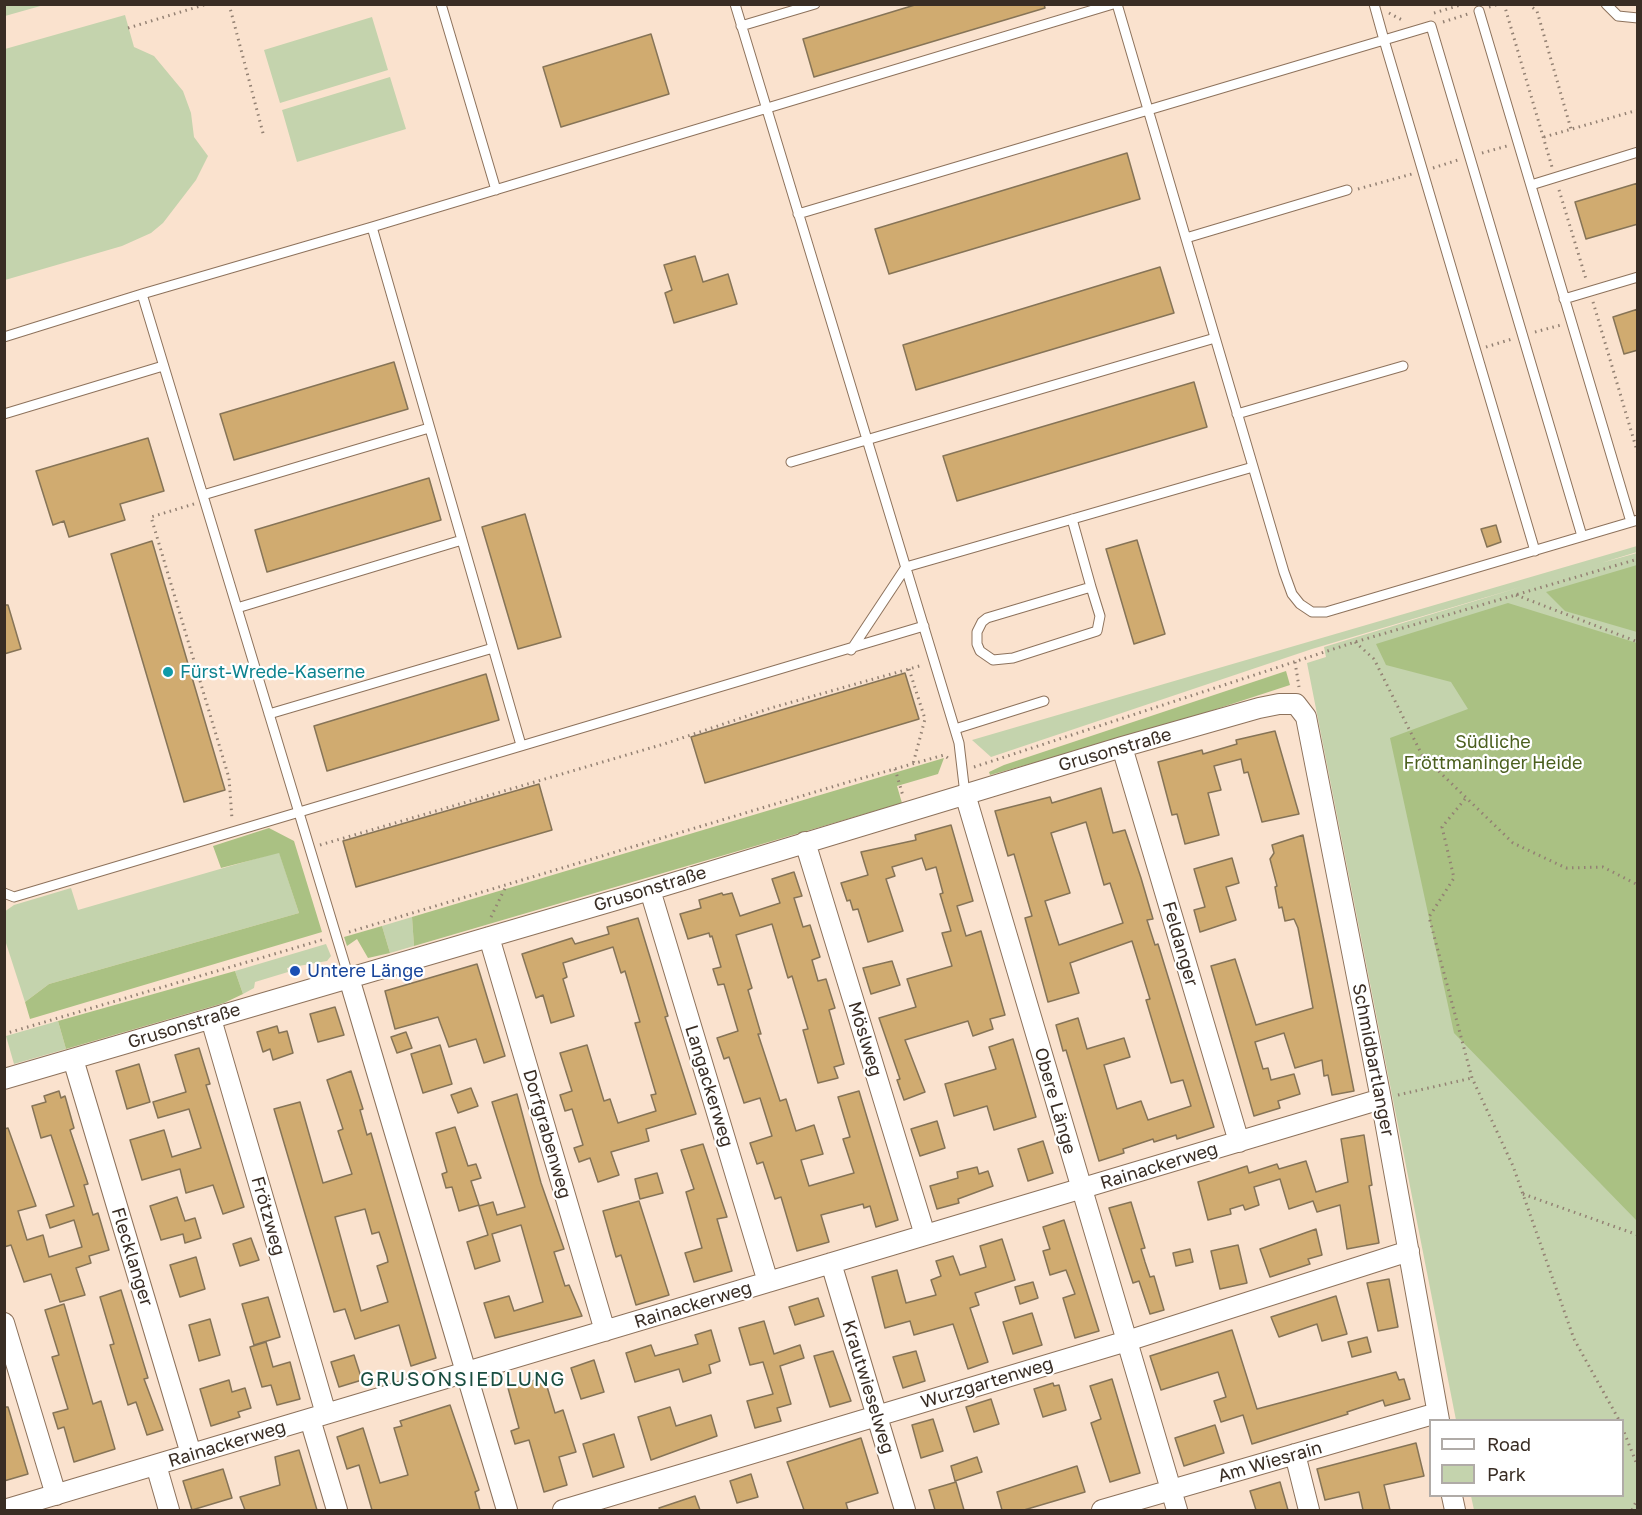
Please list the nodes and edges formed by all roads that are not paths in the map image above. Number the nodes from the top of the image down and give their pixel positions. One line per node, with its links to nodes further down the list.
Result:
1 (441, 4): 15 (lane)
2 (735, 4): 9 (lane)
3 (815, 4): 9 (lane)
4 (1115, 4): 11 (lane); 12 (lane)
5 (1374, 4): 10 (lane)
6 (1606, 4): 8 (lane)
7 (1479, 11): 14 (lane)
8 (1638, 18)
9 (741, 26): 12 (lane)
10 (1384, 40): 11 (lane); 36 (lane); 38 (lane)
11 (1148, 109): 17 (lane); 19 (lane)
12 (766, 110): 15 (lane); 17 (lane)
13 (1638, 152): 14 (lane)
14 (1531, 185): 22 (lane)
15 (496, 190): 18 (lane)
16 (1347, 190): 19 (lane)
17 (798, 214): 30 (lane)
18 (372, 227): 21 (lane); 29 (lane)
19 (1186, 237): 24 (lane)
20 (1638, 277): 22 (lane)
21 (142, 294): 23 (lane); 25 (lane)
22 (1564, 299): 35 (lane)
23 (4, 337)
24 (1215, 338): 28 (lane); 30 (lane)
25 (163, 366): 27 (lane); 33 (lane)
26 (1403, 366): 28 (lane)
27 (4, 414)
28 (1237, 414): 32 (lane)
29 (429, 428): 33 (lane); 37 (lane)
30 (867, 440): 31 (lane); 39 (lane)
31 (791, 462)
32 (1253, 467): 34 (lane); 38 (lane)
33 (204, 498): 41 (lane)
34 (1072, 519): 39 (lane); 40 (lane)
35 (1634, 521): 36 (lane)
36 (1582, 536): 38 (lane)
37 (462, 540): 41 (lane); 43 (lane)
38 (1535, 551)
39 (906, 567): 42 (lane); 44 (lane)
40 (1091, 587): 40 (lane)
41 (237, 608): 47 (lane)
42 (924, 626): 44 (lane); 48 (lane)
43 (493, 648): 47 (lane); 49 (lane)
44 (851, 650): 49 (lane)
45 (1044, 701): 48 (lane)
46 (1296, 704): 50 (street, Grusonstraße); 61 (street, Schmidbartlanger)
47 (269, 714): 52 (lane)
48 (955, 729): 51 (lane)
49 (521, 744): 52 (lane)
50 (1122, 747): 51 (street, Grusonstraße); 62 (street, Feldanger)
51 (965, 794): 53 (street, Grusonstraße); 63 (street, Obere Länge)
52 (298, 810): 55 (lane); 57 (lane)
53 (805, 842): 54 (street, Grusonstraße); 64 (street, Möslweg)
54 (650, 890): 56 (street, Grusonstraße); 67 (street, Langackerweg)
55 (4, 893)
56 (489, 937): 57 (street, Grusonstraße); 69 (street, Dorfgrabenweg)
57 (349, 978): 58 (street, Grusonstraße); 71 (street)
58 (211, 1018): 59 (street, Grusonstraße); 72 (street, Frötzweg)
59 (73, 1059): 60 (street, Grusonstraße); 76 (street, Flecklanger)
60 (4, 1079)
61 (1381, 1099): 62 (street, Rainackerweg); 65 (street, Schmidbartlanger)
62 (1239, 1142): 63 (street, Rainackerweg)
63 (1082, 1190): 64 (street, Rainackerweg); 70 (street, Obere Länge)
64 (925, 1235): 66 (street, Rainackerweg)
65 (1409, 1251): 70 (street, Wurzgartenweg); 74 (street, Schmidbartlanger)
66 (831, 1263): 67 (street, Rainackerweg); 73 (street, Krautwieselweg)
67 (768, 1282): 69 (street, Rainackerweg)
68 (4, 1323): 80 (street)
69 (605, 1331): 71 (street, Rainackerweg)
70 (1127, 1341): 73 (street, Wurzgartenweg); 79 (street, Obere Länge)
71 (466, 1372): 72 (street, Rainackerweg); 84 (street)
72 (318, 1416): 76 (street, Rainackerweg); 83 (street, Frötzweg)
73 (877, 1416): 85 (street, Wurzgartenweg); 86 (street, Krautwieselweg)
74 (1438, 1417)
75 (1429, 1419): 77 (street, Am Wiesrain)
76 (191, 1454): 78 (street, Rainackerweg)
77 (1295, 1454): 79 (street, Am Wiesrain); 89 (street)
78 (156, 1465): 80 (street, Rainackerweg); 82 (street)
79 (1171, 1490): 87 (street, Am Wiesrain); 88 (street, Obere Länge)
80 (56, 1495): 81 (street, Rainackerweg)
81 (4, 1510)
82 (169, 1510)
83 (337, 1510)
84 (507, 1510)
85 (563, 1510)
86 (905, 1510)
87 (1102, 1510)
88 (1177, 1510)
89 (1309, 1510)

